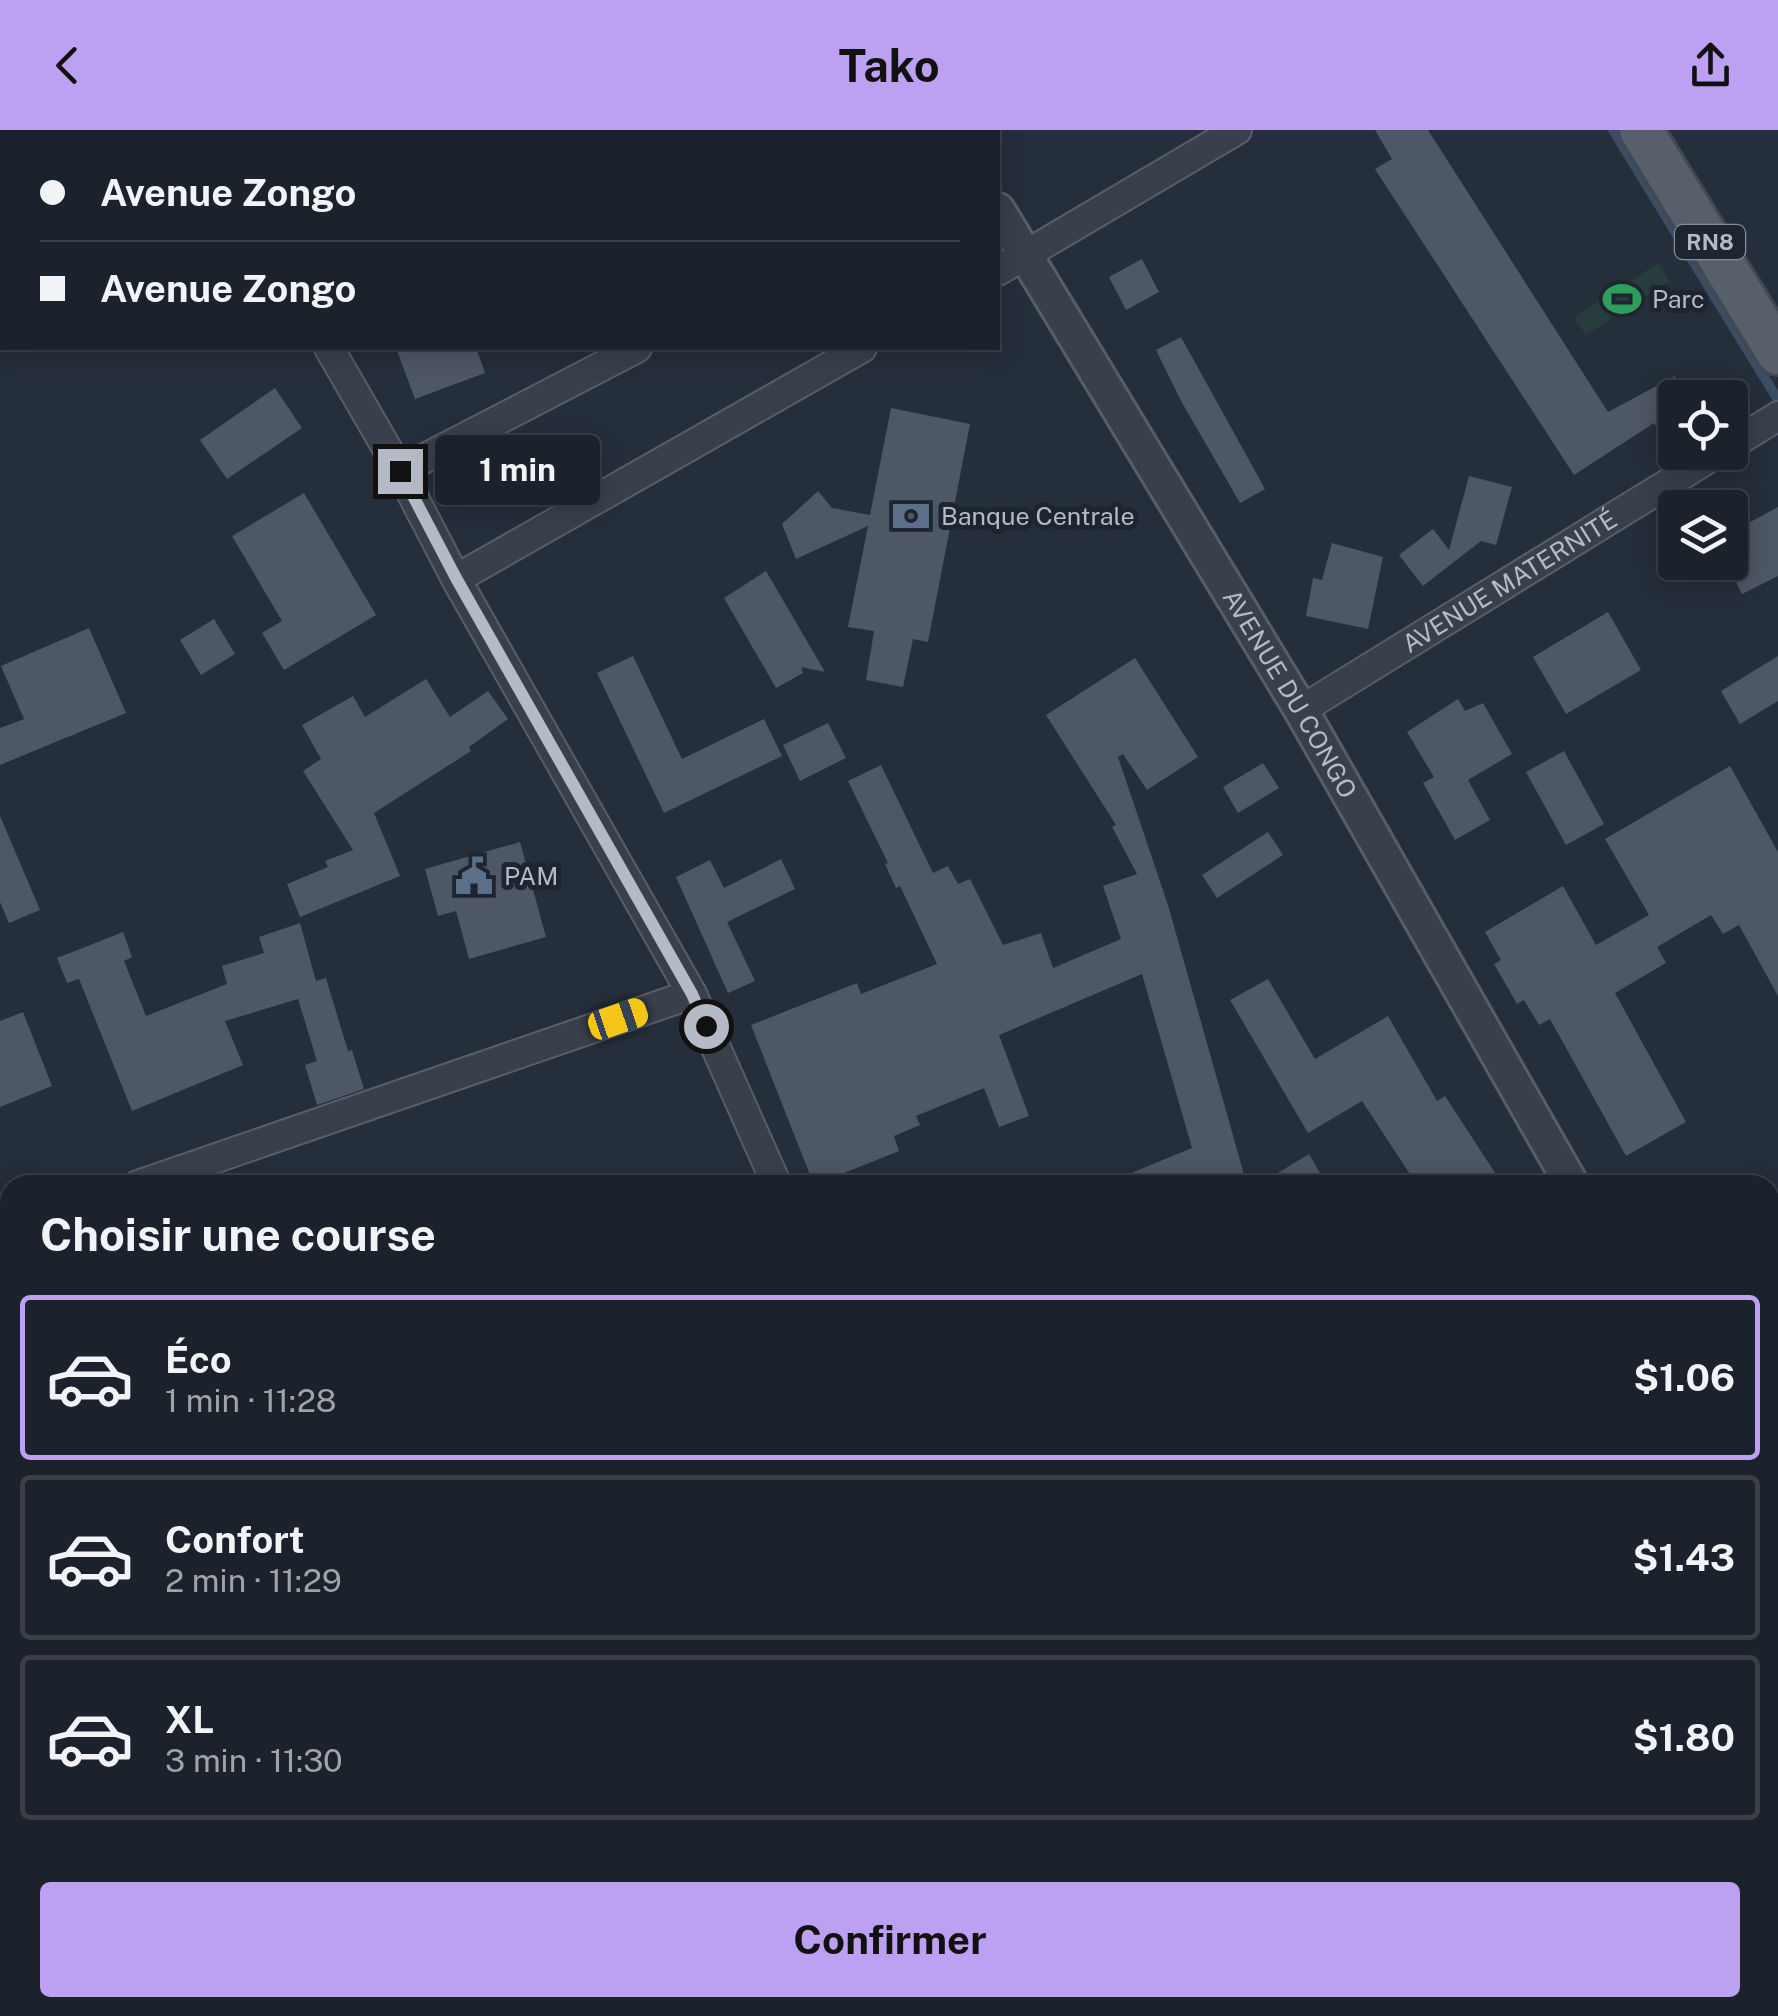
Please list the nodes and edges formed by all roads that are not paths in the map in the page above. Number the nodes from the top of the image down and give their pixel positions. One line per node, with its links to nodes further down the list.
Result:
1 (1238, 130): 4 (street)
2 (1641, 130): 8 (main road, RN8)
3 (1000, 219): 4 (street, AVENUE DU CONGO)
4 (1010, 264): 14 (street, AVENUE DU CONGO)
5 (330, 350): 12 (street)
6 (633, 350): 12 (street)
7 (858, 350): 13 (street)
8 (1778, 353)
9 (1778, 416): 10 (street)
10 (1748, 435)
11 (1690, 470): 14 (street, AVENUE MATERNITÉ)
12 (400, 471): 13 (street)
13 (456, 578): 15 (street)
14 (1301, 710): 18 (street, AVENUE DU CONGO)
15 (692, 994): 16 (street); 17 (street)
16 (167, 1175)
17 (773, 1175)
18 (1566, 1175)

